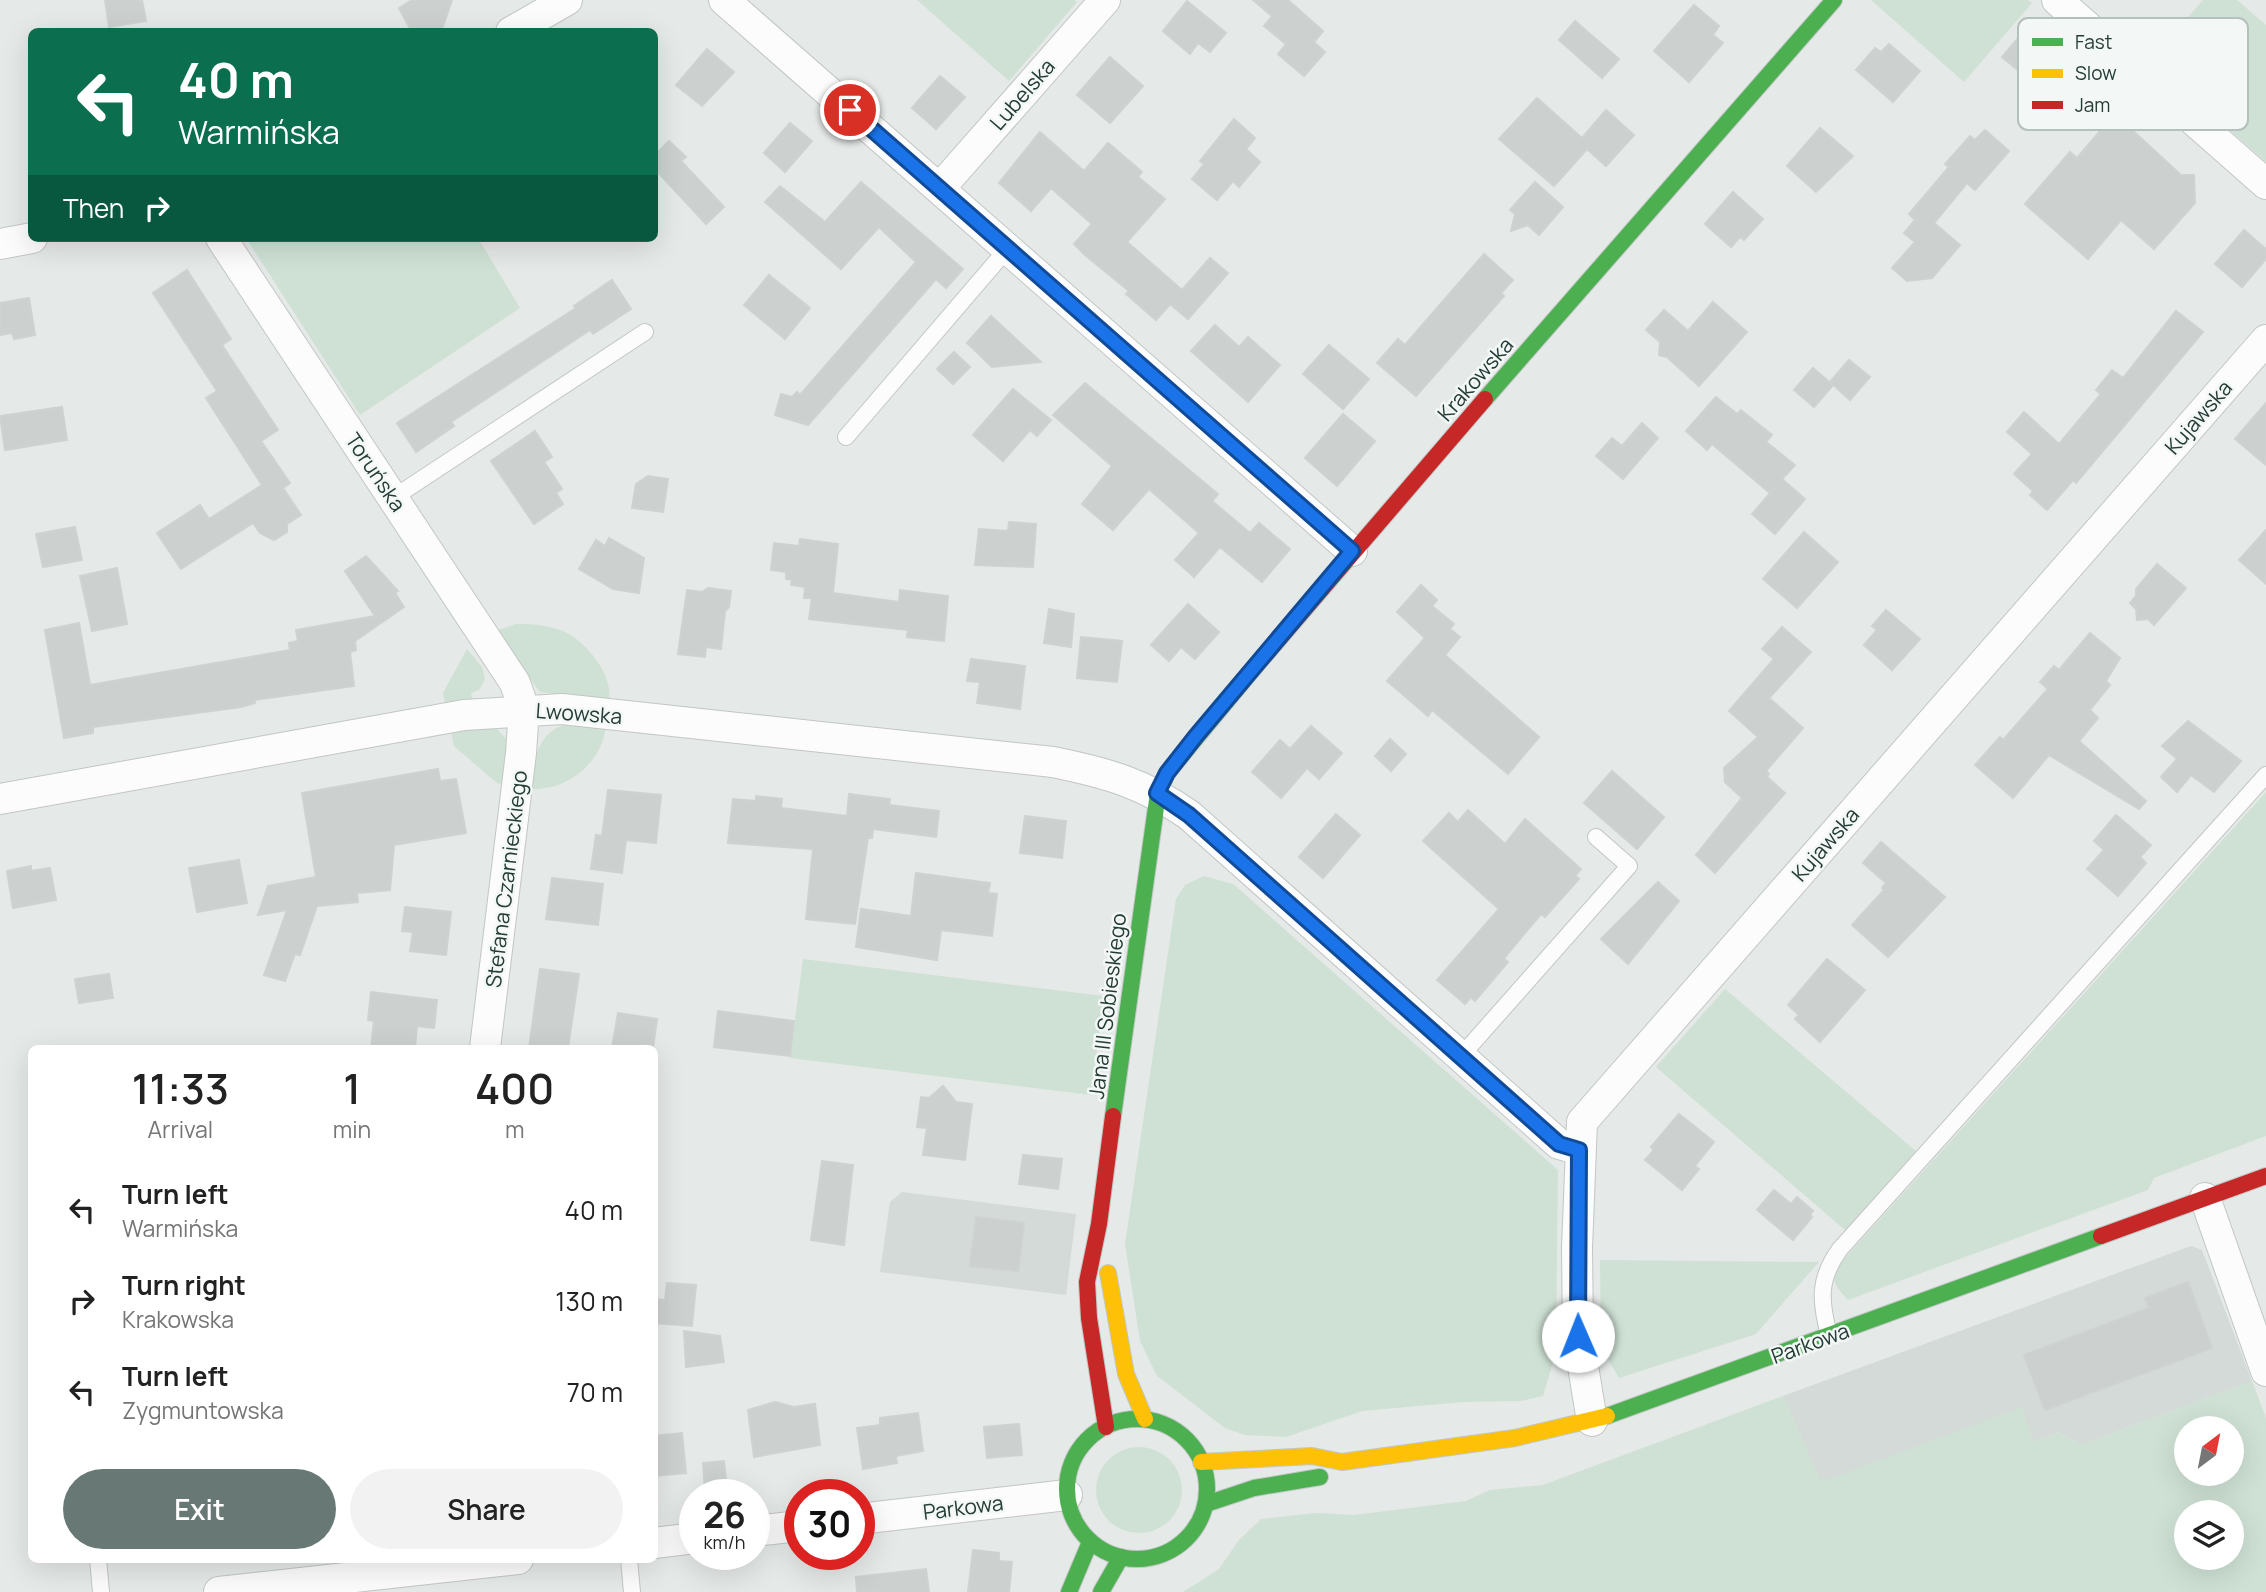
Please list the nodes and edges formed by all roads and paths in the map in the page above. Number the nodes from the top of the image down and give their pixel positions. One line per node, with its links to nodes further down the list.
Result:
1 (567, 0): 7 (street)
2 (724, 0): 10 (street)
3 (1105, 0): 10 (street, Lubelska)
4 (1834, 0): 19 (street, Krakowska)
5 (2057, 0): 6 (street)
6 (2077, 18)
7 (518, 28)
8 (2205, 130): 9 (street)
9 (2266, 184)
10 (940, 188): 14 (street)
11 (28, 239): 13 (street)
12 (224, 242): 18 (street, Toruńska)
13 (0, 244)
14 (1008, 248): 17 (lane); 19 (street)
15 (645, 332): 18 (lane)
16 (2266, 340): 27 (street, Kujawska)
17 (846, 437)
18 (393, 498): 20 (street, Toruńska)
19 (1352, 551): 22 (street, Krakowska)
20 (524, 709): 22 (street, Lwowska); 23 (street, Lwowska); 25 (street, Stefana Czarnieckiego)
21 (2266, 775): 31 (lane)
22 (1157, 793): 26 (street, Lwowska); 30 (street, Jana III Sobieskiego)
23 (0, 799)
24 (1596, 837): 26 (lane)
25 (485, 1045)
26 (1462, 1055): 27 (street, Lwowska)
27 (1579, 1150): 34 (street, Kujawska)
28 (2266, 1176): 29 (street, Parkowa)
29 (2205, 1198): 31 (street, Parkowa); 32 (street)
30 (1099, 1224): 33 (street, Jana III Sobieskiego); 35 (street, Jana III Sobieskiego)
31 (1830, 1336): 34 (street, Parkowa)
32 (2266, 1371)
33 (1145, 1419): 35 (street); 36 (street)
34 (1592, 1421): 37 (street, Parkowa)
35 (1106, 1427): 38 (street)
36 (1201, 1462): 37 (street, Parkowa); 39 (street)
37 (1342, 1462): 39 (street, Parkowa)
38 (1067, 1495): 40 (street, Parkowa); 42 (street)
39 (1206, 1504): 44 (street)
40 (875, 1517)
41 (679, 1540): 43 (street)
42 (1090, 1542): 44 (street); 52 (street)
43 (658, 1543)
44 (1121, 1557): 53 (street)
45 (98, 1563): 49 (lane)
46 (492, 1563): 48 (street)
47 (629, 1563): 51 (lane)
48 (421, 1574): 50 (street)
49 (101, 1592)
50 (219, 1592)
51 (632, 1592)
52 (1069, 1592)
53 (1101, 1592)

